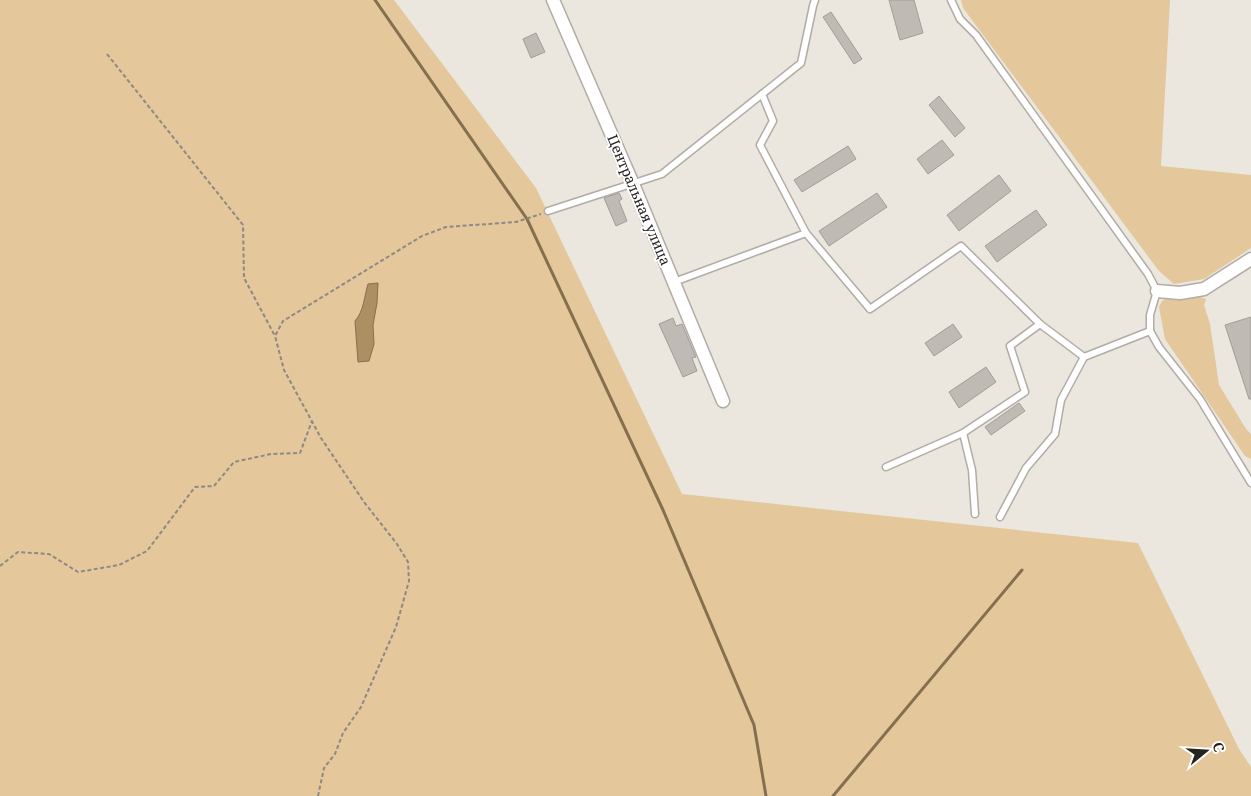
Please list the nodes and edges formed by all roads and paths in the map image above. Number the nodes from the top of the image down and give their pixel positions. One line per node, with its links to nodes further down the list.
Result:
1 (553, 0): 6 (street, Центральная улица)
2 (815, 0): 5 (lane)
3 (951, 0): 11 (lane)
4 (107, 54): 14 (path)
5 (762, 94): 6 (lane); 8 (lane)
6 (633, 184): 7 (lane); 10 (street, Центральная улица)
7 (548, 211): 14 (path)
8 (806, 233): 10 (lane); 12 (lane)
9 (1251, 259): 11 (street)
10 (674, 282): 16 (street, Центральная улица)
11 (1157, 291): 13 (lane)
12 (1040, 324): 15 (lane); 18 (lane)
13 (1150, 331): 15 (lane); 20 (lane)
14 (275, 336): 17 (path)
15 (1084, 357): 22 (lane)
16 (723, 401)
17 (312, 421): 23 (path); 24 (path)
18 (963, 433): 19 (lane); 21 (lane)
19 (886, 467)
20 (1251, 484)
21 (975, 514)
22 (1000, 517)
23 (0, 566)
24 (318, 796)

